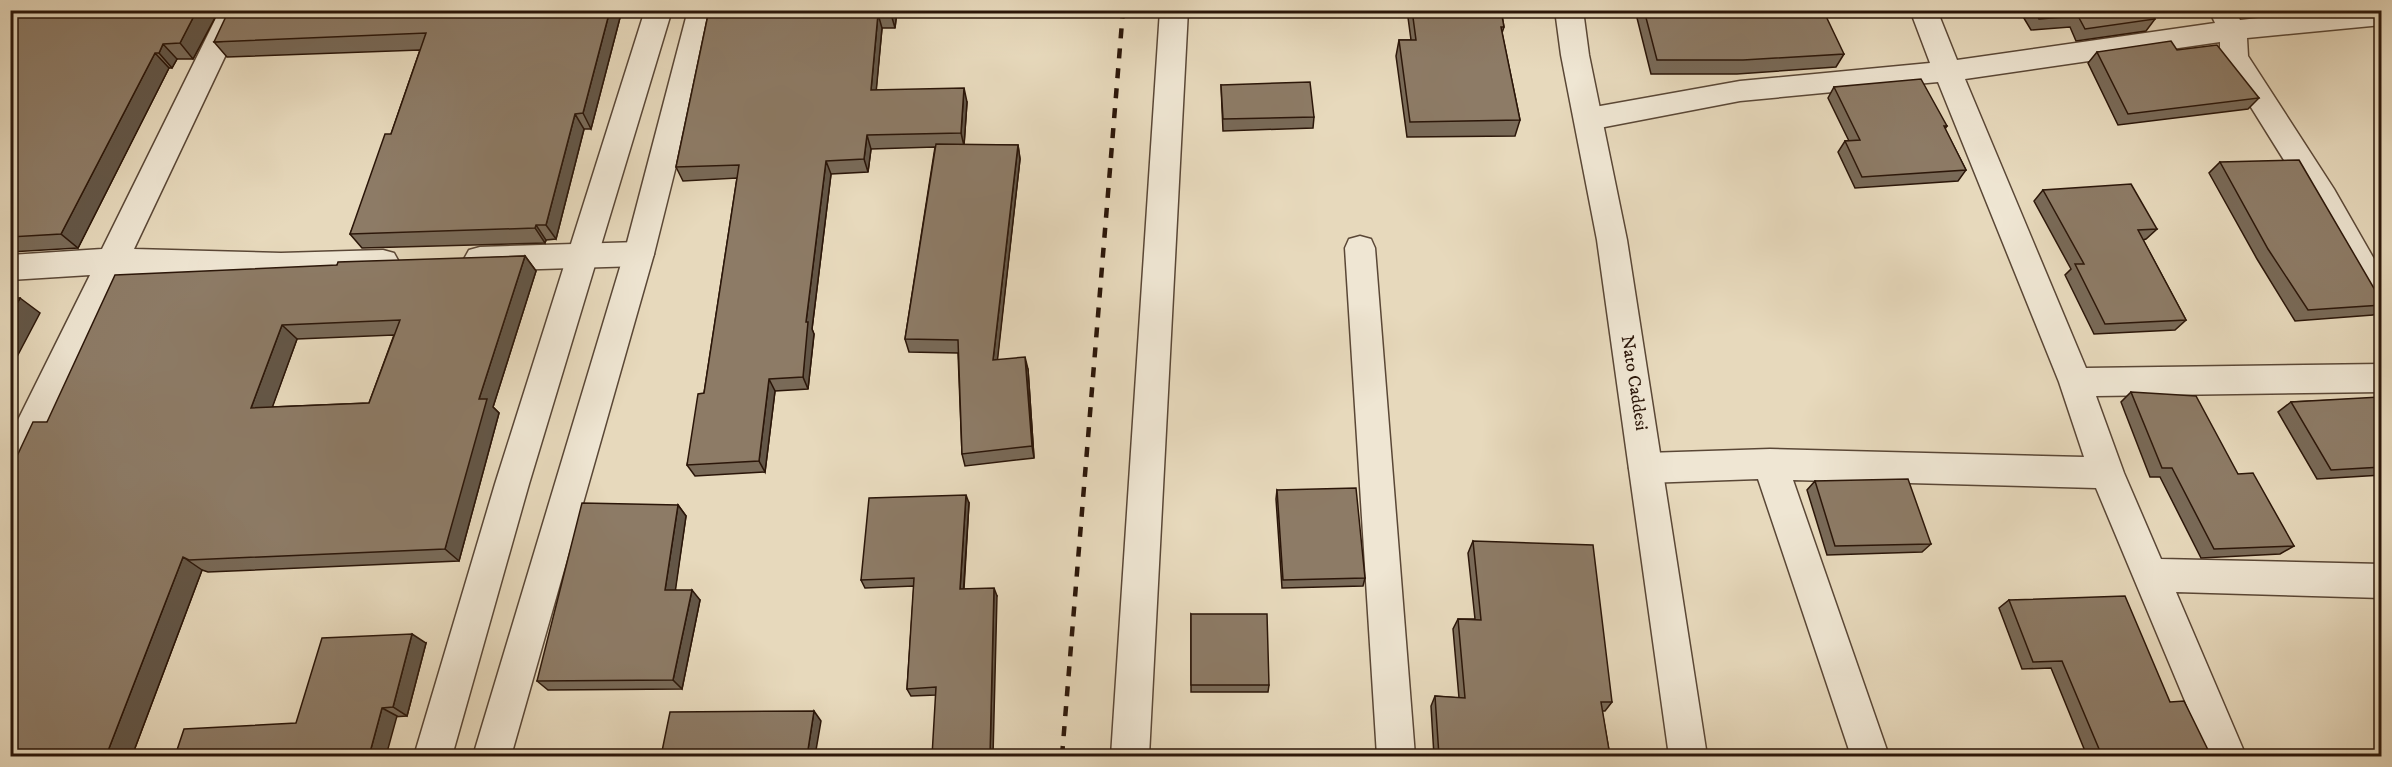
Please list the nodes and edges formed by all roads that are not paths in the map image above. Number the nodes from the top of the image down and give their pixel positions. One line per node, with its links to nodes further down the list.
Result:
1 (234, 10): 15 (street)
2 (659, 10): 13 (street)
3 (702, 10): 12 (street)
4 (1174, 10): 29 (street)
5 (1569, 10): 10 (street, Nato Caddesi)
6 (1923, 10): 9 (street)
7 (2382, 15): 8 (street)
8 (2227, 20): 9 (street); 18 (street)
9 (1949, 72): 10 (street); 20 (street)
10 (1589, 119): 22 (street, Nato Caddesi)
11 (1360, 248): 30 (street)
12 (639, 254): 13 (street); 28 (street)
13 (584, 256): 14 (street); 27 (street)
14 (456, 260)
15 (115, 261): 16 (street); 17 (street); 23 (street)
16 (409, 261)
17 (10, 268)
18 (2382, 303)
19 (2382, 378): 20 (street)
20 (2075, 382): 24 (street)
21 (1770, 464): 22 (street); 24 (street); 32 (street)
22 (1647, 468): 31 (street, Nato Caddesi)
23 (10, 472)
24 (2107, 473): 25 (street)
25 (2151, 574): 26 (street); 33 (street)
26 (2382, 581)
27 (433, 756)
28 (492, 756)
29 (1130, 756)
30 (1396, 756)
31 (1688, 756)
32 (1870, 756)
33 (2227, 756)

